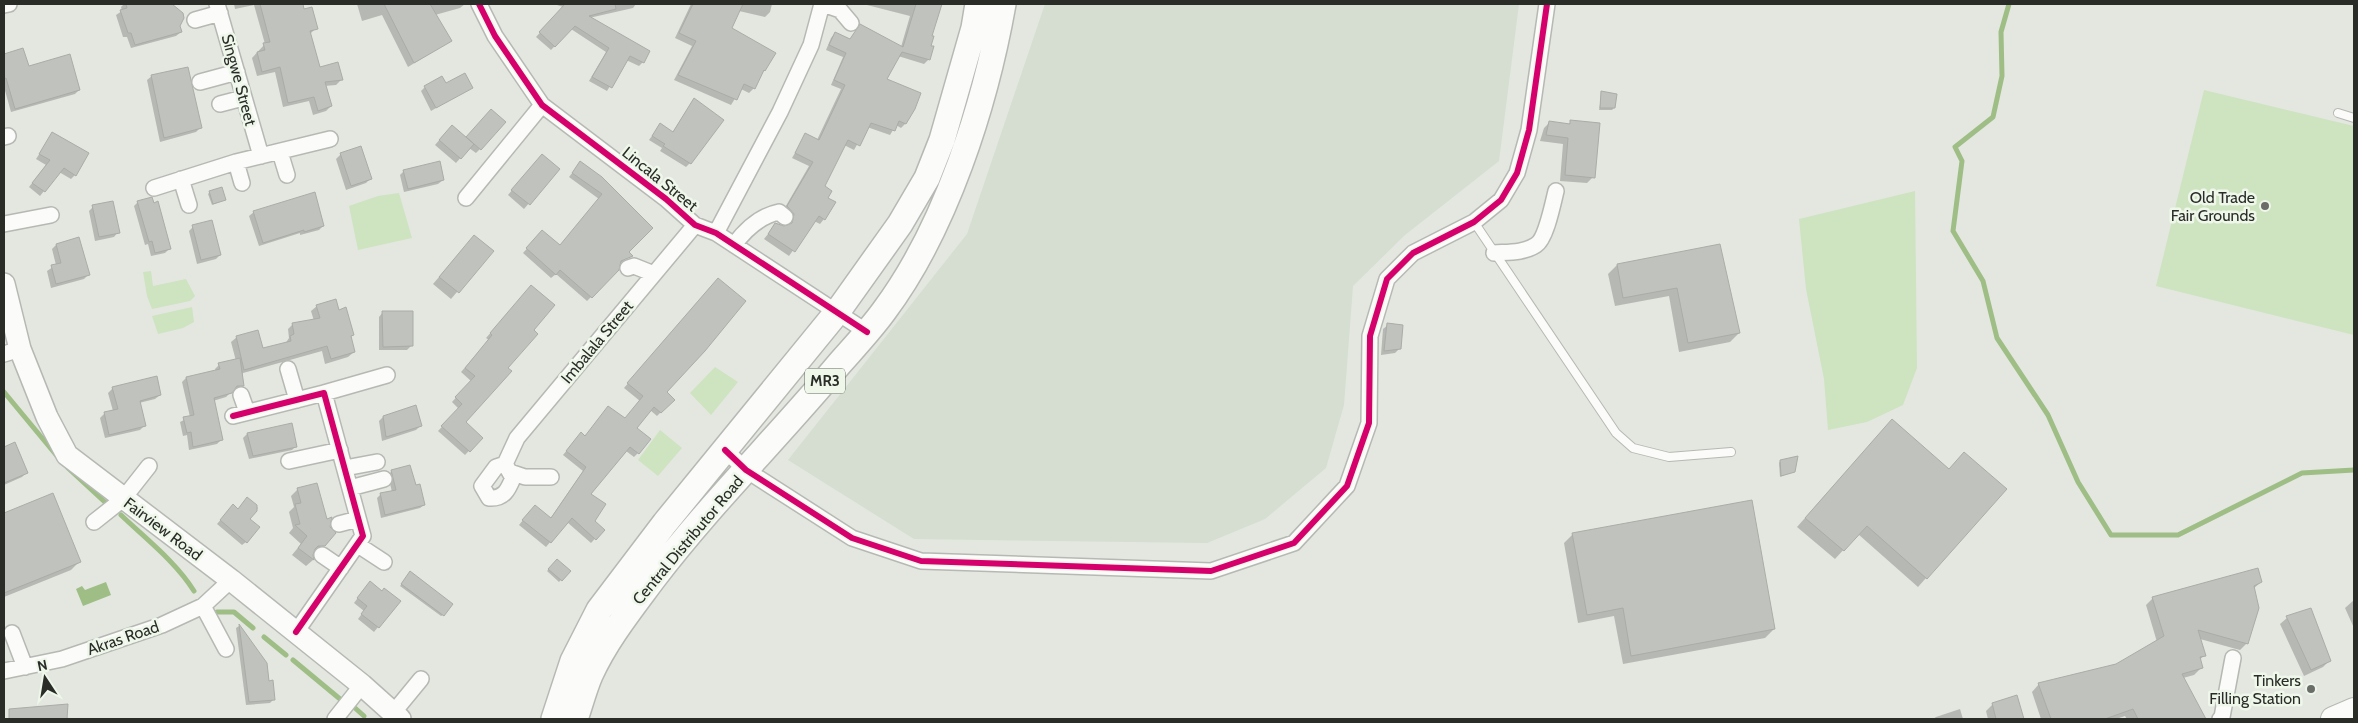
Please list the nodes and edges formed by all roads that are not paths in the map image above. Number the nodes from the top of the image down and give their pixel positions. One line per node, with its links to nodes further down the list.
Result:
1 (9, 4): 7 (street)
2 (479, 4): 15 (street, Lincala Street)
3 (823, 4): 10 (street); 34 (street)
4 (978, 4): 40 (highway, Central Distributor Road / MR3)
5 (1003, 4): 41 (highway, Central Distributor Road / MR3)
6 (1547, 4): 31 (street)
7 (4, 5)
8 (219, 8): 9 (street); 11 (street, Singwe Street)
9 (195, 20)
10 (851, 23)
11 (236, 72): 12 (street); 13 (street, Singwe Street)
12 (200, 82)
13 (243, 98): 14 (street); 20 (street, Singwe Street)
14 (220, 104)
15 (542, 105): 27 (street); 33 (street, Lincala Street)
16 (2338, 113): 17 (lane)
17 (2354, 118)
18 (330, 139): 19 (street)
19 (280, 152): 20 (street); 22 (street)
20 (260, 156): 21 (street)
21 (236, 162): 23 (street); 24 (street)
22 (287, 175)
23 (181, 179): 25 (street); 28 (street)
24 (242, 183)
25 (154, 188)
26 (1556, 191): 36 (street)
27 (466, 198)
28 (189, 205)
29 (52, 215): 32 (street)
30 (785, 217): 35 (street)
31 (1474, 222): 36 (lane); 55 (street)
32 (4, 224)
33 (695, 225): 34 (street, Lincala Street); 38 (street, Imbalala Street)
34 (716, 233): 35 (street, Lincala Street)
35 (734, 245): 40 (street, Lincala Street)
36 (1494, 253): 50 (lane)
37 (628, 268): 38 (street)
38 (654, 274): 56 (street, Imbalala Street)
39 (4, 284): 42 (main road, Fairview Road)
40 (838, 311): 41 (street, Lincala Street); 49 (highway, Central Distributor Road / MR3)
41 (867, 332): 55 (highway, Central Distributor Road / MR3)
42 (12, 351): 59 (main road, Fairview Road)
43 (288, 369): 47 (street)
44 (387, 375): 45 (street)
45 (324, 393): 47 (street); 48 (street)
46 (241, 395): 47 (street)
47 (297, 400)
48 (340, 450): 51 (street); 54 (street)
49 (725, 450): 55 (street); 80 (highway, Central Distributor Road / MR3)
50 (1731, 452)
51 (289, 461)
52 (376, 462): 54 (street)
53 (148, 466): 59 (street)
54 (345, 468): 58 (street)
55 (746, 470): 81 (highway, Central Distributor Road / MR3)
56 (551, 477)
57 (384, 479): 58 (street)
58 (350, 488): 60 (street)
59 (123, 499): 61 (street); 67 (main road, Fairview Road)
60 (358, 518): 62 (street); 63 (street)
61 (94, 522)
62 (339, 524)
63 (358, 545): 65 (street); 66 (street)
64 (322, 555): 66 (street)
65 (384, 562)
66 (342, 568): 69 (street)
67 (231, 580): 68 (street, Akras Road); 69 (main road, Fairview Road)
68 (203, 606): 71 (street); 73 (street, Akras Road)
69 (296, 632): 76 (main road, Fairview Road)
70 (12, 633): 73 (street)
71 (226, 649)
72 (2233, 658): 82 (street)
73 (25, 667): 74 (street, Akras Road)
74 (4, 671)
75 (422, 679): 78 (street)
76 (362, 685): 78 (main road, Fairview Road); 79 (street)
77 (2354, 710): 83 (main road)
78 (396, 716)
79 (335, 719)
80 (554, 719)
81 (575, 719)
82 (2220, 719)
83 (2333, 719)

